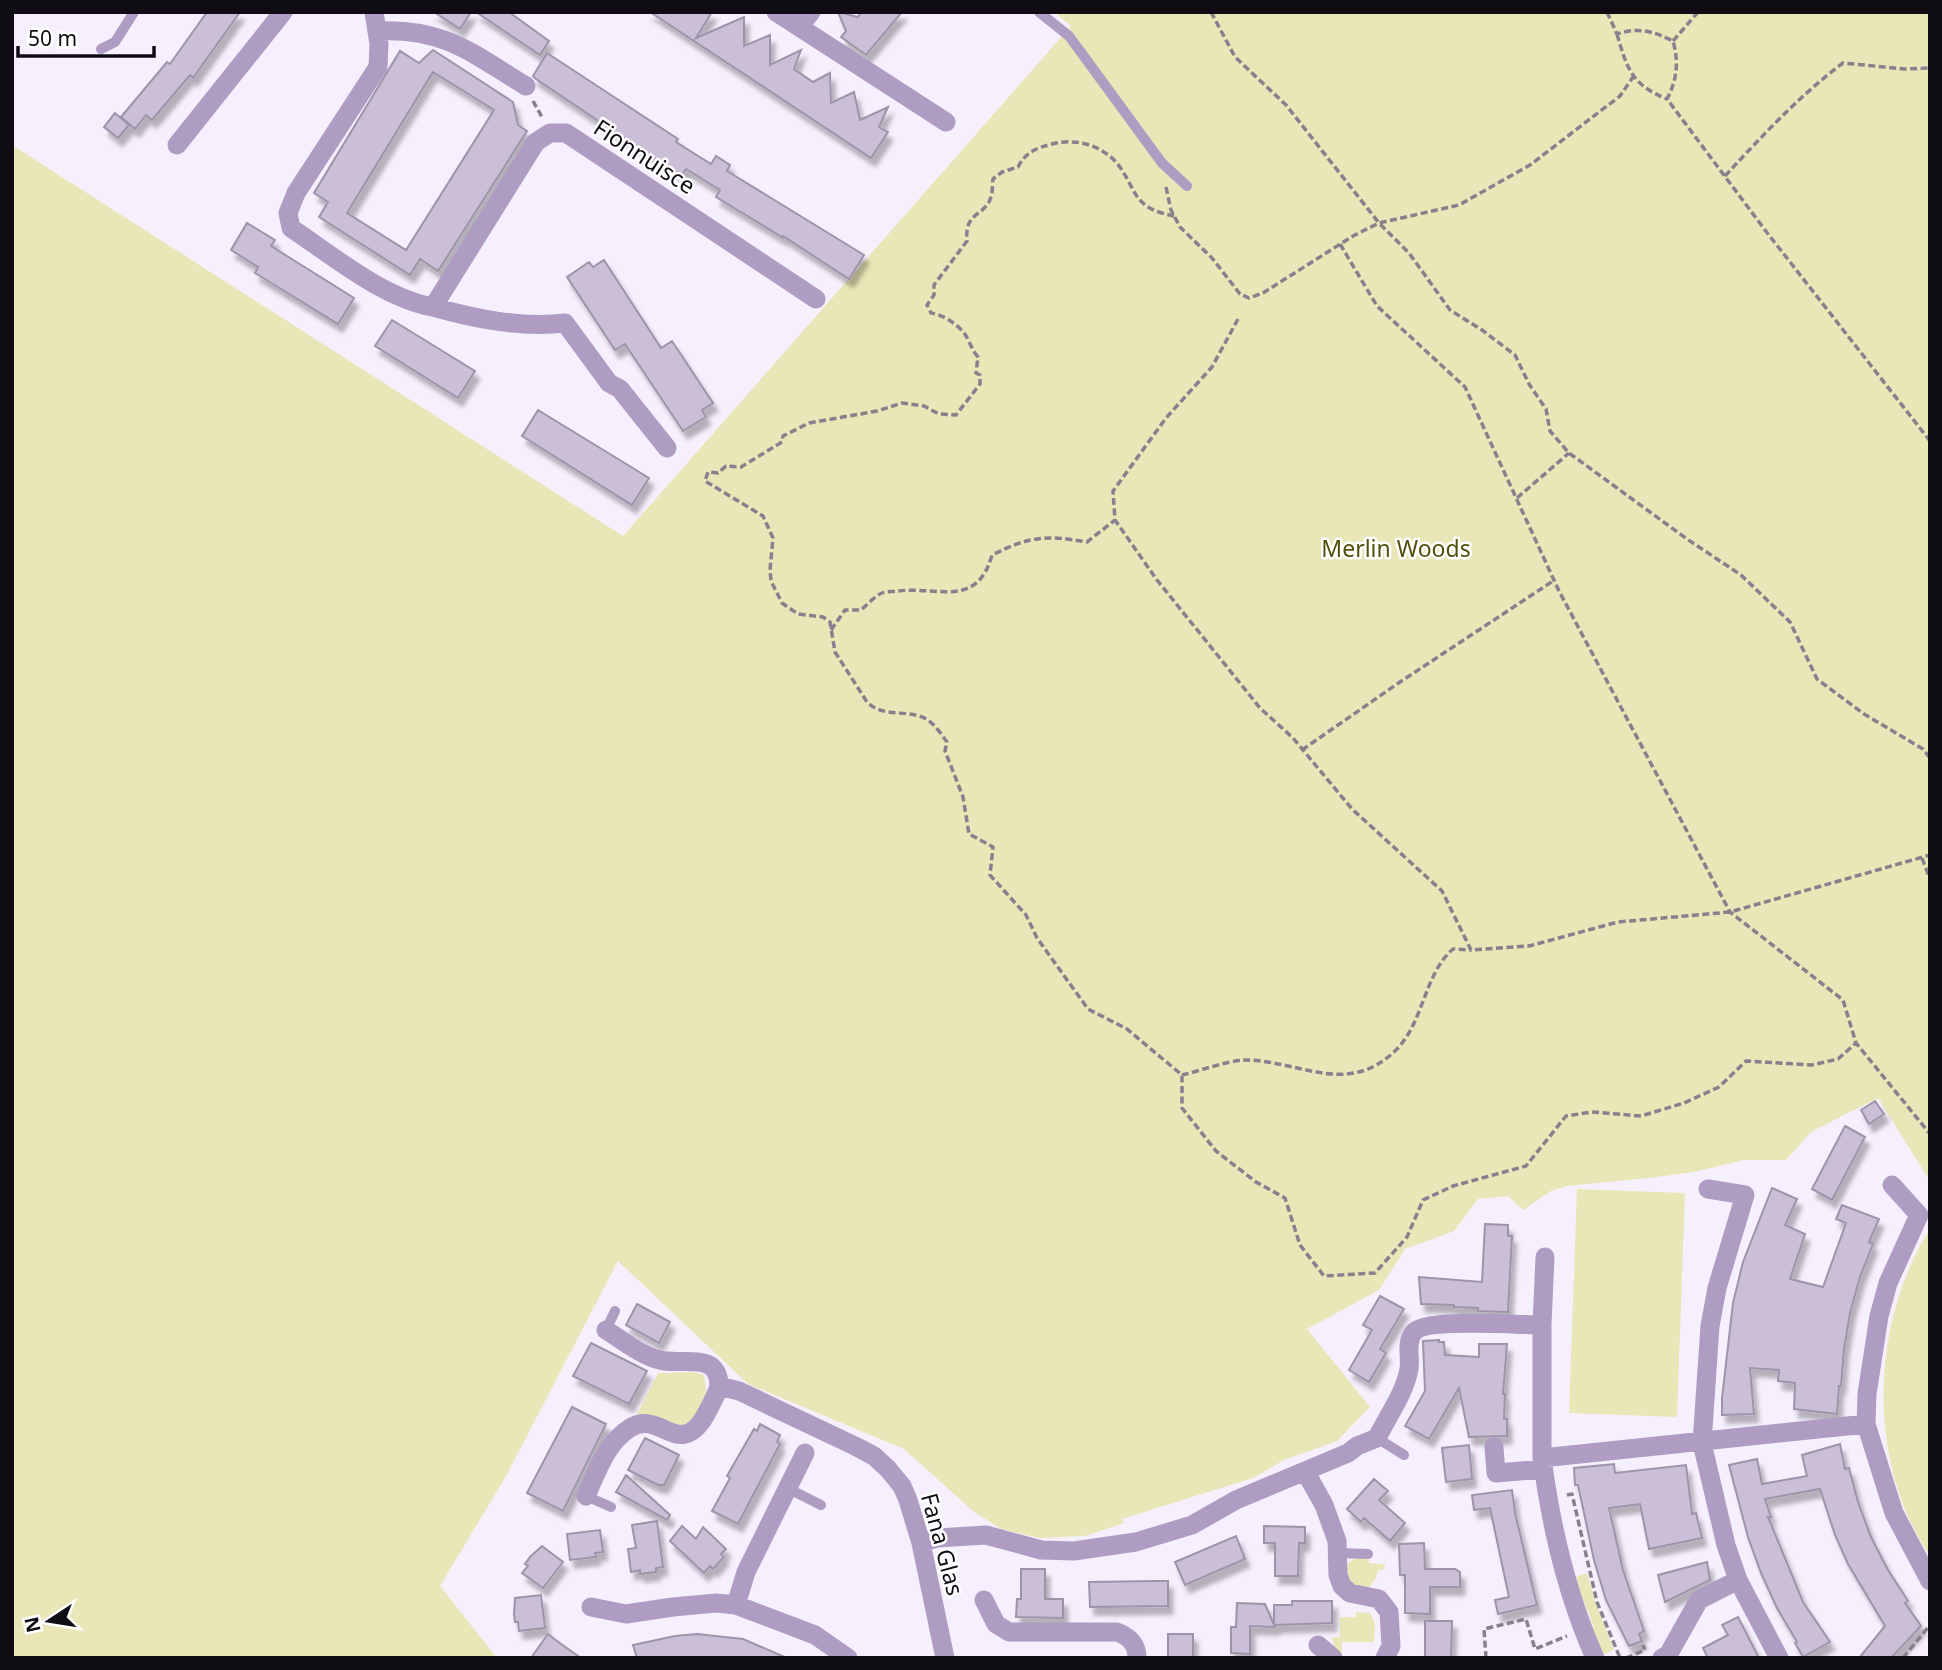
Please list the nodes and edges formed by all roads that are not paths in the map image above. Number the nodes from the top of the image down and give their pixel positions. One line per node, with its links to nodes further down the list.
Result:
1 (134, 12): 7 (lane)
2 (283, 12): 10 (street)
3 (776, 12): 5 (street)
4 (1039, 12): 11 (lane)
5 (805, 20): 9 (street)
6 (375, 22): 8 (street); 13 (street)
7 (101, 49)
8 (526, 86)
9 (946, 122)
10 (177, 145)
11 (1186, 186)
12 (816, 299): 13 (street, Fionnuisce)
13 (433, 307): 14 (street)
14 (667, 448)
15 (1892, 1185): 22 (street)
16 (1708, 1189): 24 (street)
17 (1545, 1257): 19 (street)
18 (615, 1311): 20 (lane, Fana Glas)
19 (1542, 1325): 23 (street); 28 (street)
20 (606, 1330): 21 (street, Fana Glas)
21 (719, 1386): 31 (street); 34 (street, Fana Glas)
22 (1866, 1424): 24 (street); 38 (street)
23 (1377, 1438): 27 (lane); 29 (street)
24 (1702, 1443): 28 (street); 37 (street)
25 (1494, 1447): 28 (street)
26 (804, 1453): 30 (street)
27 (1404, 1455)
28 (1543, 1464): 48 (street)
29 (1305, 1471): 34 (street); 35 (street)
30 (786, 1488): 32 (lane); 40 (street)
31 (586, 1496): 33 (lane)
32 (821, 1505)
33 (611, 1507)
34 (920, 1543): 44 (street, Fana Glas)
35 (1339, 1553): 36 (lane); 47 (street)
36 (1368, 1554)
37 (1738, 1580): 49 (street); 50 (street)
38 (1930, 1581)
39 (984, 1600): 45 (street)
40 (736, 1605): 41 (street); 43 (street)
41 (591, 1607)
42 (1318, 1644): 46 (street)
43 (848, 1658)
44 (945, 1658)
45 (1137, 1658)
46 (1333, 1658)
47 (1385, 1658)
48 (1595, 1658)
49 (1662, 1658)
50 (1779, 1658)

